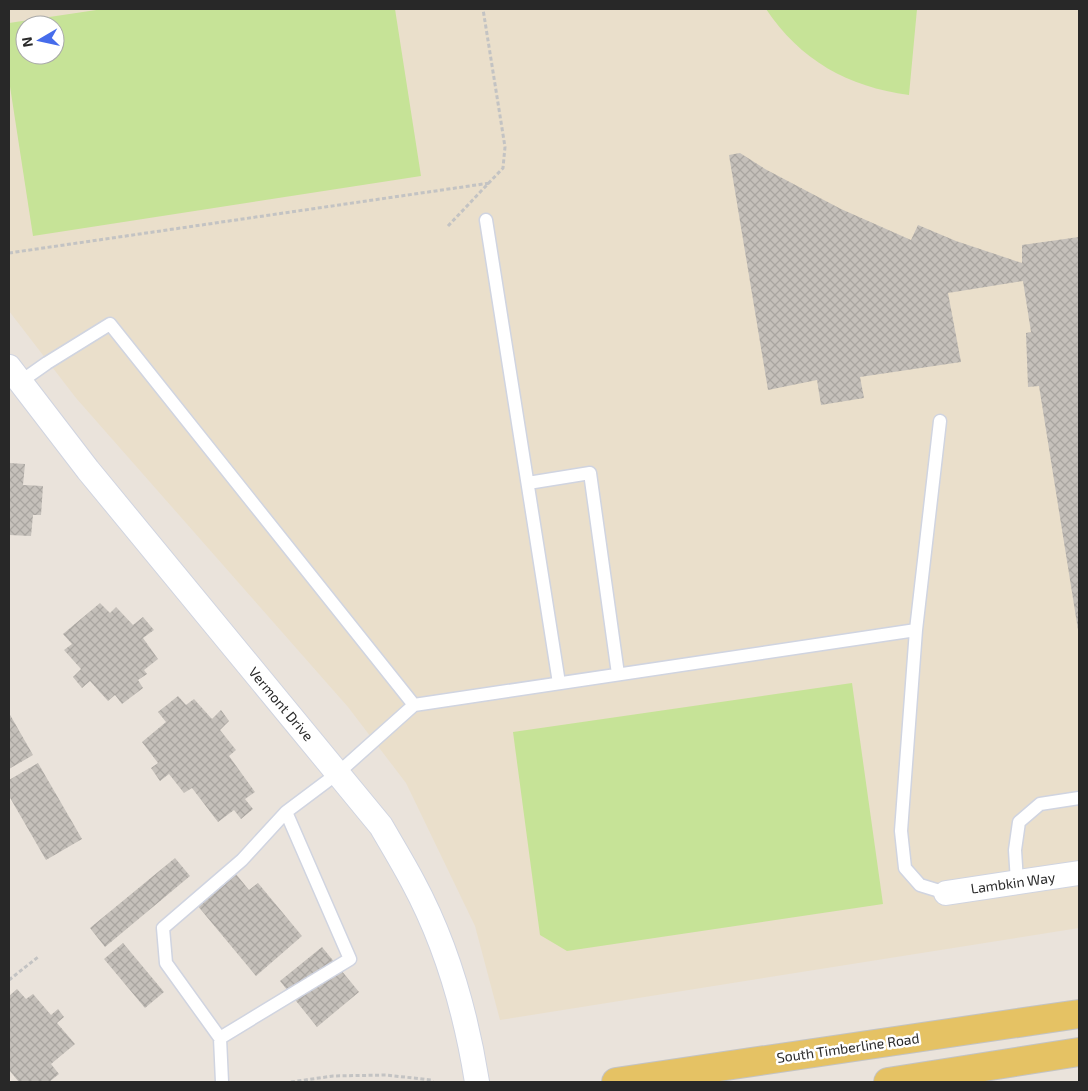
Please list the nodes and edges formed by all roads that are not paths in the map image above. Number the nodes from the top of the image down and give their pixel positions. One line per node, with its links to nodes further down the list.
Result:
1 (486, 220): 4 (lane)
2 (14, 375): 8 (lane); 9 (street, Vermont Drive)
3 (940, 421): 5 (lane)
4 (528, 483): 6 (lane); 7 (lane)
5 (916, 630): 6 (lane); 14 (lane)
6 (618, 674): 7 (lane)
7 (559, 683): 8 (lane)
8 (414, 705): 9 (lane)
9 (338, 773): 11 (lane); 19 (street, Vermont Drive)
10 (1079, 798): 13 (lane)
11 (286, 812): 16 (lane); 16 (lane)
12 (1079, 873): 13 (street, Lambkin Way)
13 (1017, 882): 14 (street, Lambkin Way)
14 (946, 893)
15 (1079, 1014): 20 (main road, South Timberline Road)
16 (220, 1038): 18 (lane)
17 (1079, 1052): 21 (main road)
18 (222, 1082)
19 (477, 1082)
20 (616, 1082)
21 (888, 1082)

